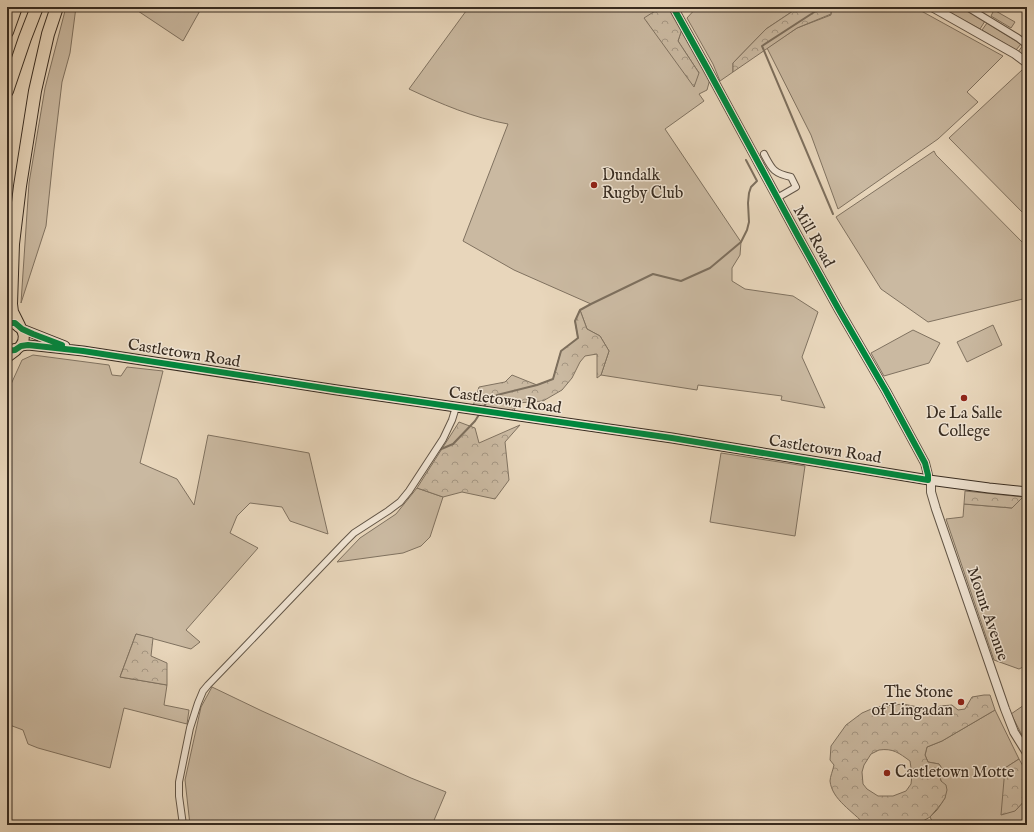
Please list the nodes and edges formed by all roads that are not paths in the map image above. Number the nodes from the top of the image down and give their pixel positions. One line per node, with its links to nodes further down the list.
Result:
1 (16, 7): 7 (highway)
2 (37, 7): 10 (highway)
3 (57, 7): 14 (highway)
4 (673, 7): 12 (street, Mill Road)
5 (932, 7): 9 (street)
6 (967, 7): 8 (street)
7 (7, 32)
8 (1027, 45)
9 (1027, 63)
10 (7, 90)
11 (764, 154): 12 (street)
12 (776, 198): 18 (street, Mill Road)
13 (7, 323): 14 (main road)
14 (21, 327): 15 (main road); 16 (main road, Castletown Road)
15 (12, 351): 16 (main road, Castletown Road)
16 (77, 351): 17 (main road, Castletown Road)
17 (456, 407): 18 (main road, Castletown Road); 22 (street)
18 (930, 480): 19 (main road, Castletown Road); 20 (street, Mount Avenue)
19 (1027, 492)
20 (1024, 742): 21 (street, Mount Avenue)
21 (1027, 753)
22 (184, 825)

